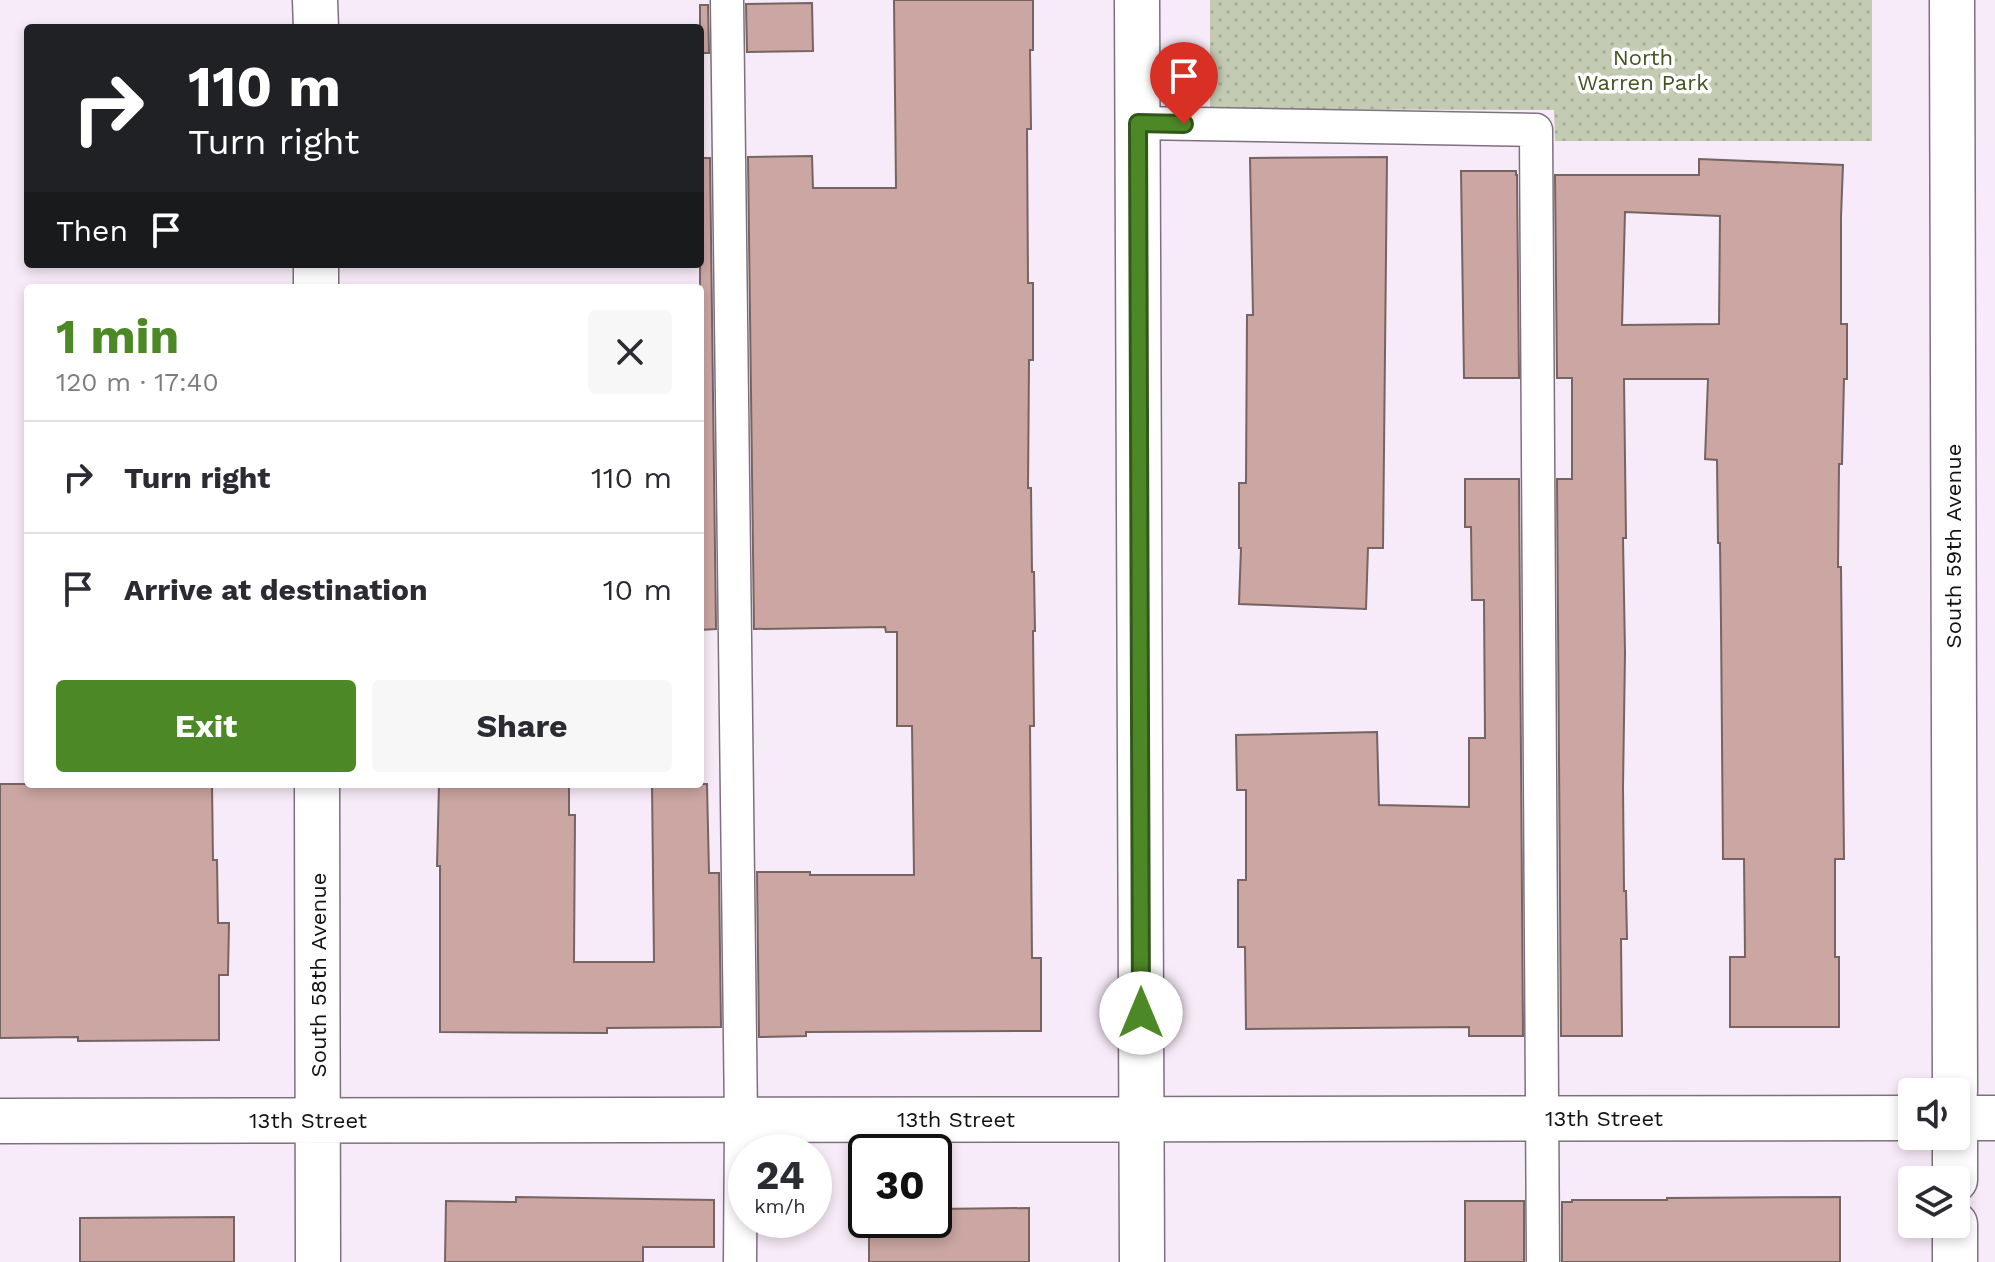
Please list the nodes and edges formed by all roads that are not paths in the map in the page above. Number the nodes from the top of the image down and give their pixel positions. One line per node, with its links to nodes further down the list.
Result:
1 (315, 0): 5 (street)
2 (727, 0): 13 (lane)
3 (1137, 0): 6 (street)
4 (1952, 0): 8 (street, South 59th Avenue)
5 (316, 24)
6 (1138, 123): 9 (lane); 14 (street)
7 (317, 788): 15 (street, South 58th Avenue)
8 (1955, 1078)
9 (1542, 1118): 10 (street, 13th Street); 14 (street, 13th Street); 21 (lane)
10 (1898, 1118)
11 (1970, 1118): 12 (street)
12 (1995, 1118)
13 (741, 1119): 14 (street, 13th Street); 15 (street, 13th Street); 19 (lane)
14 (1141, 1119): 20 (street)
15 (318, 1120): 16 (street, 13th Street); 18 (street, South 58th Avenue)
16 (0, 1121)
17 (1955, 1238): 22 (street)
18 (318, 1262)
19 (740, 1262)
20 (1142, 1262)
21 (1543, 1262)
22 (1955, 1262)

